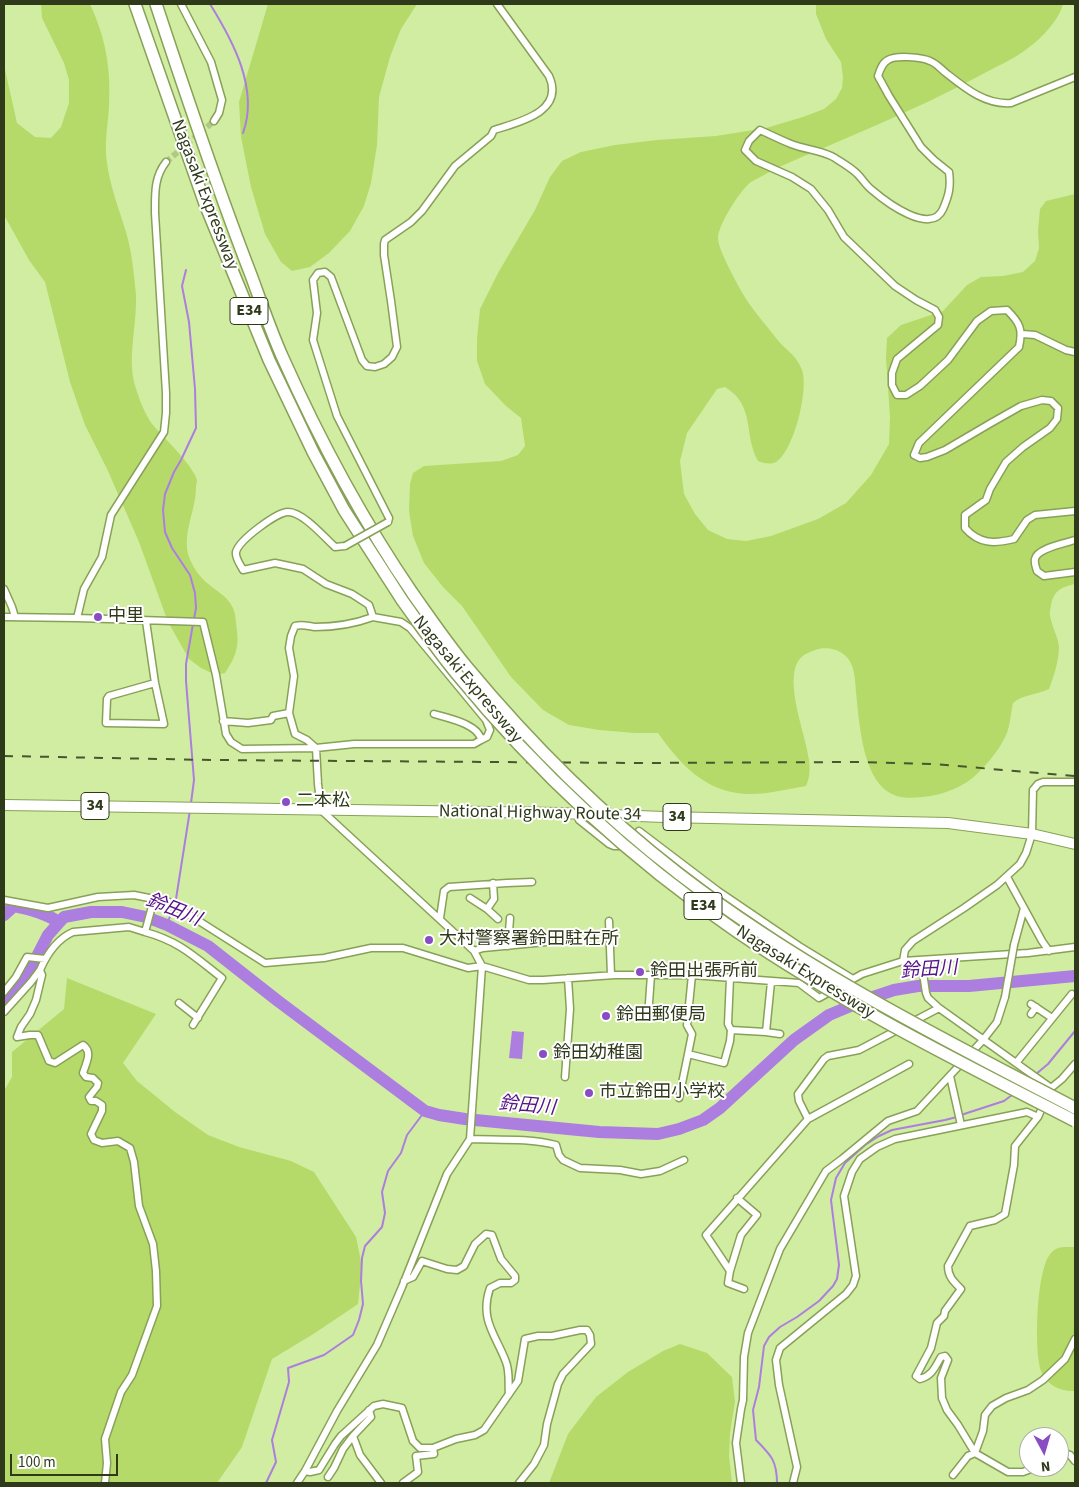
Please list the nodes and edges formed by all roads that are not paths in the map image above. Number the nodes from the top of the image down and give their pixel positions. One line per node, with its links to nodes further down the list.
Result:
1 (135, 4): 88 (highway, Nagasaki Expressway / E34, bridge)
2 (156, 4): 85 (highway, Nagasaki Expressway / E34, bridge)
3 (181, 4): 6 (street)
4 (496, 4): 16 (street, bridge)
5 (1075, 77): 8 (street)
6 (214, 121)
7 (166, 162): 17 (street)
8 (1022, 334): 9 (street); 10 (street)
9 (1075, 352)
10 (1075, 511)
11 (1075, 540): 12 (street)
12 (1075, 572)
13 (4, 589): 15 (street)
14 (4, 617): 15 (street)
15 (15, 617): 17 (street)
16 (372, 617): 20 (street); 23 (street)
17 (77, 618): 18 (street)
18 (146, 621): 19 (street); 22 (street)
19 (155, 683): 19 (street)
20 (289, 714): 22 (street); 24 (street)
21 (434, 714): 23 (street)
22 (223, 721): 24 (street)
23 (481, 740): 24 (street)
24 (316, 748): 27 (street)
25 (1075, 782): 31 (street)
26 (4, 805): 27 (highway, National Highway Route 34 / 34)
27 (322, 810): 28 (highway, National Highway Route 34 / 34); 41 (street)
28 (578, 814): 29 (highway, National Highway Route 34 / 34); 30 (street)
29 (640, 816): 30 (street); 31 (highway, National Highway Route 34 / 34)
30 (639, 831): 61 (street)
31 (1032, 834): 32 (highway, National Highway Route 34 / 34); 33 (street)
32 (1075, 844)
33 (1007, 877): 39 (street); 52 (street)
34 (532, 882): 35 (street)
35 (493, 884): 40 (street); 41 (street)
36 (470, 898): 40 (street)
37 (4, 900): 38 (street)
38 (154, 900): 45 (street); 54 (street)
39 (1024, 908): 50 (street); 76 (street, bridge)
40 (487, 909): 43 (street)
41 (440, 918): 49 (street)
42 (510, 918): 47 (street)
43 (498, 919)
44 (609, 921): 56 (street)
45 (145, 931): 51 (street); 70 (street)
46 (546, 942): 47 (street)
47 (508, 946): 49 (street)
48 (1075, 948): 50 (street)
49 (474, 951): 54 (street)
50 (1048, 951): 53 (street)
51 (44, 959): 55 (street); 63 (street)
52 (903, 961): 53 (street); 61 (street)
53 (922, 963): 66 (street)
54 (482, 966): 59 (street); 90 (street)
55 (40, 970): 67 (street); 106 (street)
56 (611, 975): 57 (street); 59 (street)
57 (650, 975): 58 (street); 69 (street)
58 (692, 976): 60 (street); 77 (street)
59 (568, 978): 82 (street)
60 (730, 978): 62 (street); 73 (street)
61 (853, 979): 62 (street)
62 (770, 982): 74 (street)
63 (4, 992)
64 (1072, 994): 71 (street)
65 (179, 1003): 70 (street)
66 (939, 1008): 76 (street); 87 (street)
67 (4, 1012)
68 (1031, 1014): 71 (street)
69 (648, 1017)
70 (198, 1018): 72 (street)
71 (1052, 1018): 78 (street)
72 (193, 1025)
73 (731, 1030): 74 (street); 77 (street)
74 (766, 1032): 75 (street)
75 (780, 1034)
76 (983, 1040): 78 (street); 81 (street)
77 (688, 1054): 84 (street)
78 (1016, 1063): 83 (street)
79 (910, 1064): 87 (street)
80 (1075, 1064): 83 (street)
81 (950, 1076): 89 (street); 111 (street)
82 (565, 1077)
83 (1051, 1088): 86 (street)
84 (679, 1098)
85 (1075, 1108)
86 (1038, 1117): 89 (street); 101 (street)
87 (808, 1119): 92 (street)
88 (1075, 1122)
89 (960, 1123): 112 (street)
90 (470, 1137): 91 (street); 94 (street)
91 (684, 1160)
92 (737, 1198): 93 (street); 93 (street)
93 (730, 1271): 95 (street)
94 (404, 1281): 97 (street); 102 (street)
95 (744, 1289)
96 (1075, 1339): 101 (street)
97 (509, 1394): 100 (street); 110 (street)
98 (369, 1410): 99 (street); 100 (street); 102 (street)
99 (353, 1436): 105 (street); 108 (street)
100 (433, 1448): 109 (street)
101 (975, 1453): 103 (street); 104 (street)
102 (305, 1471): 107 (street)
103 (1019, 1472)
104 (953, 1475)
105 (328, 1477)
106 (105, 1483)
107 (297, 1483)
108 (382, 1483)
109 (402, 1483)
110 (519, 1483)
111 (741, 1483)
112 (793, 1483)

